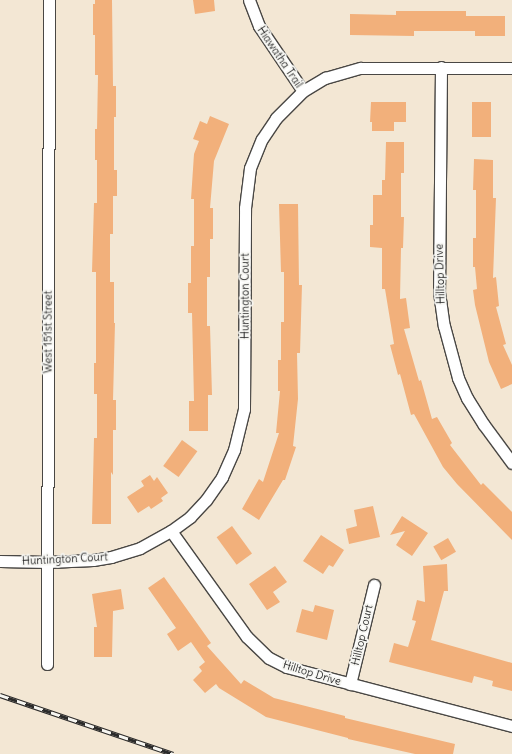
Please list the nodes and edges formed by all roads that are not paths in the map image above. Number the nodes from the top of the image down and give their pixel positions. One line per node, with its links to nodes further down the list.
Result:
1 (49, 0): 9 (street, West 151st Street)
2 (249, 0): 5 (street, Hiawatha Trail)
3 (441, 67): 4 (street, Huntington Court); 5 (street, Huntington Court); 6 (street, Hilltop Drive)
4 (512, 68)
5 (303, 91): 7 (street, Huntington Court)
6 (512, 463)
7 (171, 531): 9 (street, Huntington Court); 12 (street, Hilltop Drive)
8 (0, 561): 9 (street, Huntington Court)
9 (48, 562): 11 (street, West 151st Street)
10 (374, 585): 12 (street, Hilltop Court)
11 (47, 664)
12 (350, 684): 13 (street, Hilltop Drive)
13 (512, 726)

